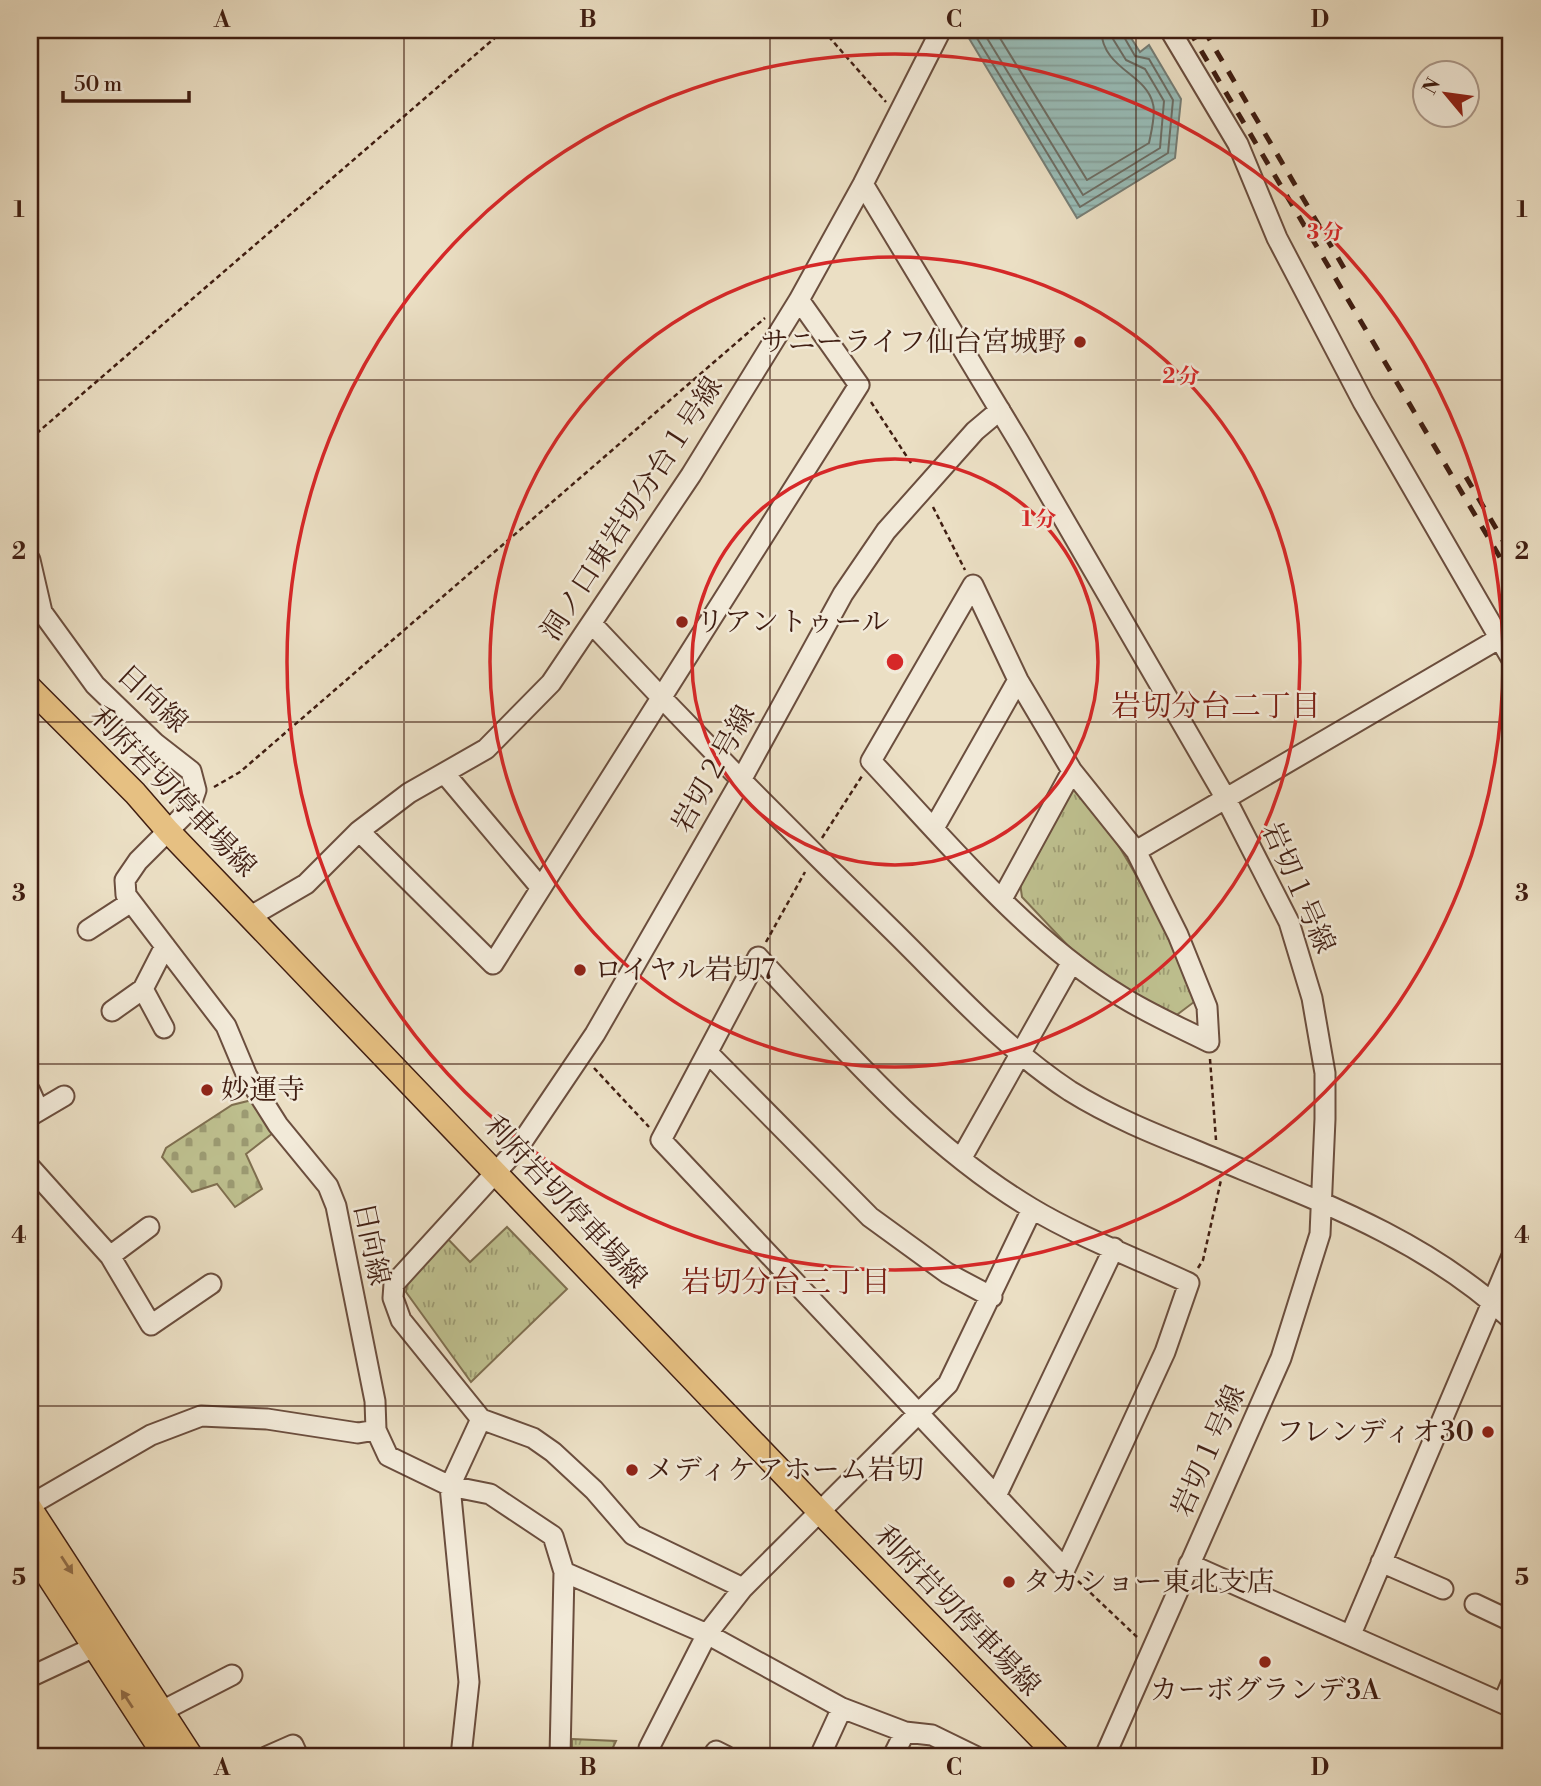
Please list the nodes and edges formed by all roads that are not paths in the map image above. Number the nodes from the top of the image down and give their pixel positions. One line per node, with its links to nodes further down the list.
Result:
1 (941, 30): 3 (street, 洞ノ口東岩切分台１号線)
2 (1170, 30): 8 (street)
3 (863, 184): 4 (street, 洞ノ口東岩切分台１号線); 5 (street, 岩切１号線)
4 (799, 300): 7 (street, 洞ノ口東岩切分台１号線); 12 (street)
5 (1000, 410): 15 (street, 岩切２号線); 16 (street, 岩切１号線)
6 (30, 560): 18 (street, 日向線)
7 (592, 624): 12 (street); 14 (street, 洞ノ口東岩切分台１号線)
8 (1500, 638): 9 (street); 16 (street)
9 (1511, 657)
10 (1018, 680): 13 (street); 17 (street); 17 (street)
11 (30, 688): 18 (main road, 利府岩切停車場線)
12 (660, 697): 15 (street); 21 (street)
13 (1072, 771): 20 (street); 22 (street)
14 (446, 774): 19 (street, 洞ノ口東岩切分台１号線); 21 (street)
15 (740, 782): 32 (street); 37 (street, 岩切２号線)
16 (1225, 797): 20 (street); 38 (street, 岩切１号線)
17 (934, 828): 22 (street)
18 (168, 831): 23 (street); 24 (main road, 利府岩切停車場線)
19 (359, 831): 21 (street); 24 (street, 洞ノ口東岩切分台１号線)
20 (1136, 851): 27 (street)
21 (541, 888)
22 (1002, 899): 27 (street)
23 (131, 902): 25 (street); 26 (street, 日向線)
24 (251, 916): 37 (main road, 利府岩切停車場線)
25 (88, 930)
26 (166, 946): 28 (street); 50 (street, 日向線)
27 (1072, 962): 32 (street)
28 (143, 989): 29 (street); 30 (street)
29 (112, 1011)
30 (164, 1028)
31 (708, 1053): 35 (street); 45 (street); 48 (street)
32 (1019, 1054): 35 (street); 38 (street)
33 (64, 1097): 34 (street)
34 (32, 1106)
35 (961, 1159): 39 (street)
36 (30, 1167): 42 (street)
37 (497, 1173): 49 (street, 岩切２号線); 54 (main road, 利府岩切停車場線)
38 (1321, 1203): 46 (street); 57 (street, 岩切１号線)
39 (1032, 1209): 41 (street); 45 (street)
40 (149, 1227): 42 (street)
41 (1114, 1248): 52 (street); 52 (street)
42 (110, 1256): 44 (street)
43 (1511, 1258): 46 (street)
44 (211, 1284)
45 (992, 1297): 48 (street)
46 (1492, 1301): 47 (street); 56 (street)
47 (1511, 1319)
48 (919, 1414): 52 (street); 54 (street)
49 (481, 1419): 51 (street); 59 (street)
50 (376, 1430): 51 (street, 日向線); 53 (street)
51 (450, 1486): 58 (street, 日向線); 78 (street)
52 (996, 1496)
53 (30, 1506): 71 (main road, one-way to 71)
54 (820, 1513): 59 (street); 85 (main road, 利府岩切停車場線)
55 (30, 1548): 65 (main road)
56 (1381, 1562): 60 (street); 64 (street)
57 (1189, 1564): 64 (street); 86 (street, 岩切１号線)
58 (564, 1572): 63 (street); 79 (street, 日向線)
59 (743, 1588): 63 (street)
60 (1443, 1590)
61 (1475, 1604): 62 (street)
62 (1511, 1621)
63 (707, 1634): 70 (street); 73 (street)
64 (1351, 1634): 69 (street)
65 (94, 1647): 67 (street); 74 (main road, one-way to 65)
66 (232, 1675): 71 (street)
67 (30, 1677)
68 (1511, 1684): 69 (street)
69 (1507, 1705)
70 (842, 1708): 72 (street); 82 (street)
71 (162, 1711): 75 (main road)
72 (905, 1732): 83 (street); 84 (street)
73 (649, 1748)
74 (164, 1756)
75 (191, 1756)
76 (268, 1756): 77 (street)
77 (298, 1756)
78 (461, 1756)
79 (560, 1756)
80 (713, 1756): 81 (street)
81 (726, 1756)
82 (820, 1756)
83 (894, 1756)
84 (975, 1756)
85 (1058, 1756)
86 (1105, 1756)

